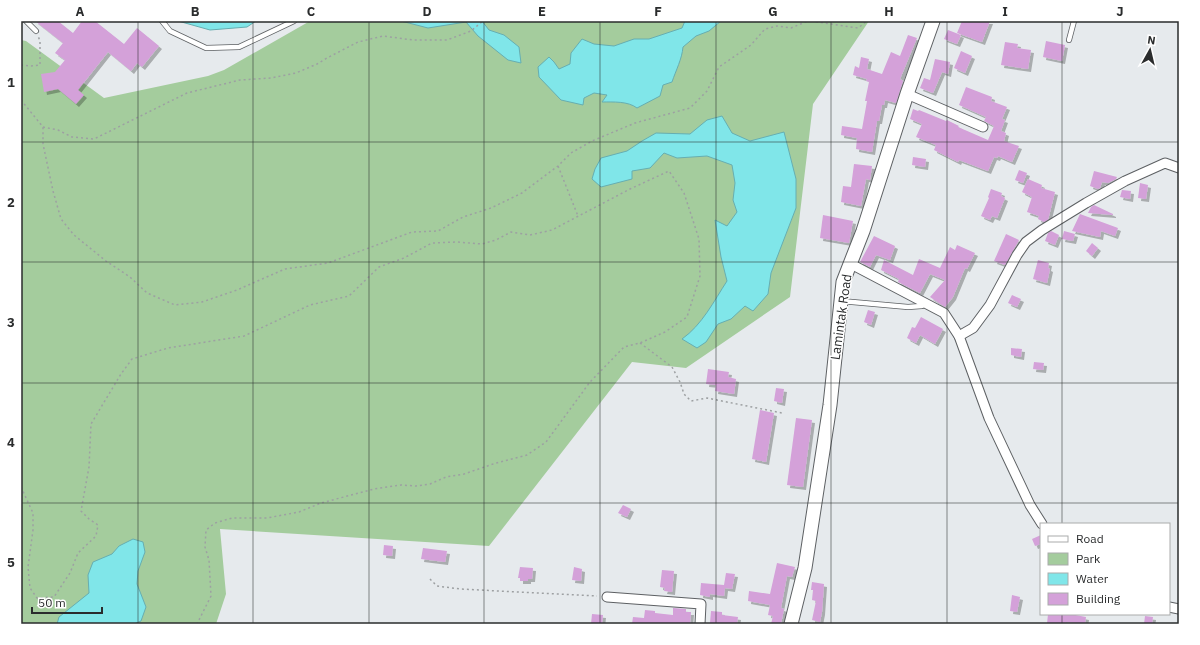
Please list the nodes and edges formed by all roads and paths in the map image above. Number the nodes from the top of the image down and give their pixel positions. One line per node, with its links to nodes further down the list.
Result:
1 (26, 21): 9 (lane)
2 (162, 21): 3 (lane)
3 (294, 21)
4 (483, 21): 14 (path)
5 (810, 21): 6 (path); 16 (path)
6 (867, 21)
7 (933, 21): 12 (main road, Lamintak Road)
8 (1074, 21): 10 (lane)
9 (36, 31): 11 (path)
10 (1068, 40)
11 (21, 65)
12 (907, 94): 15 (street); 19 (main road, Lamintak Road)
13 (21, 100): 14 (path)
14 (43, 127): 16 (path)
15 (983, 127)
16 (558, 166): 18 (path)
17 (1179, 168): 22 (street)
18 (578, 216): 23 (path); 25 (path)
19 (849, 263): 20 (main road, Lamintak Road); 21 (street)
20 (841, 301): 21 (lane); 31 (main road, Lamintak Road)
21 (926, 303): 22 (street)
22 (959, 336): 26 (street)
23 (640, 343): 24 (path); 29 (path)
24 (782, 414)
25 (21, 487)
26 (1041, 523)
27 (430, 579): 28 (path)
28 (607, 597): 30 (street)
29 (197, 624)
30 (700, 624)
31 (791, 624)

